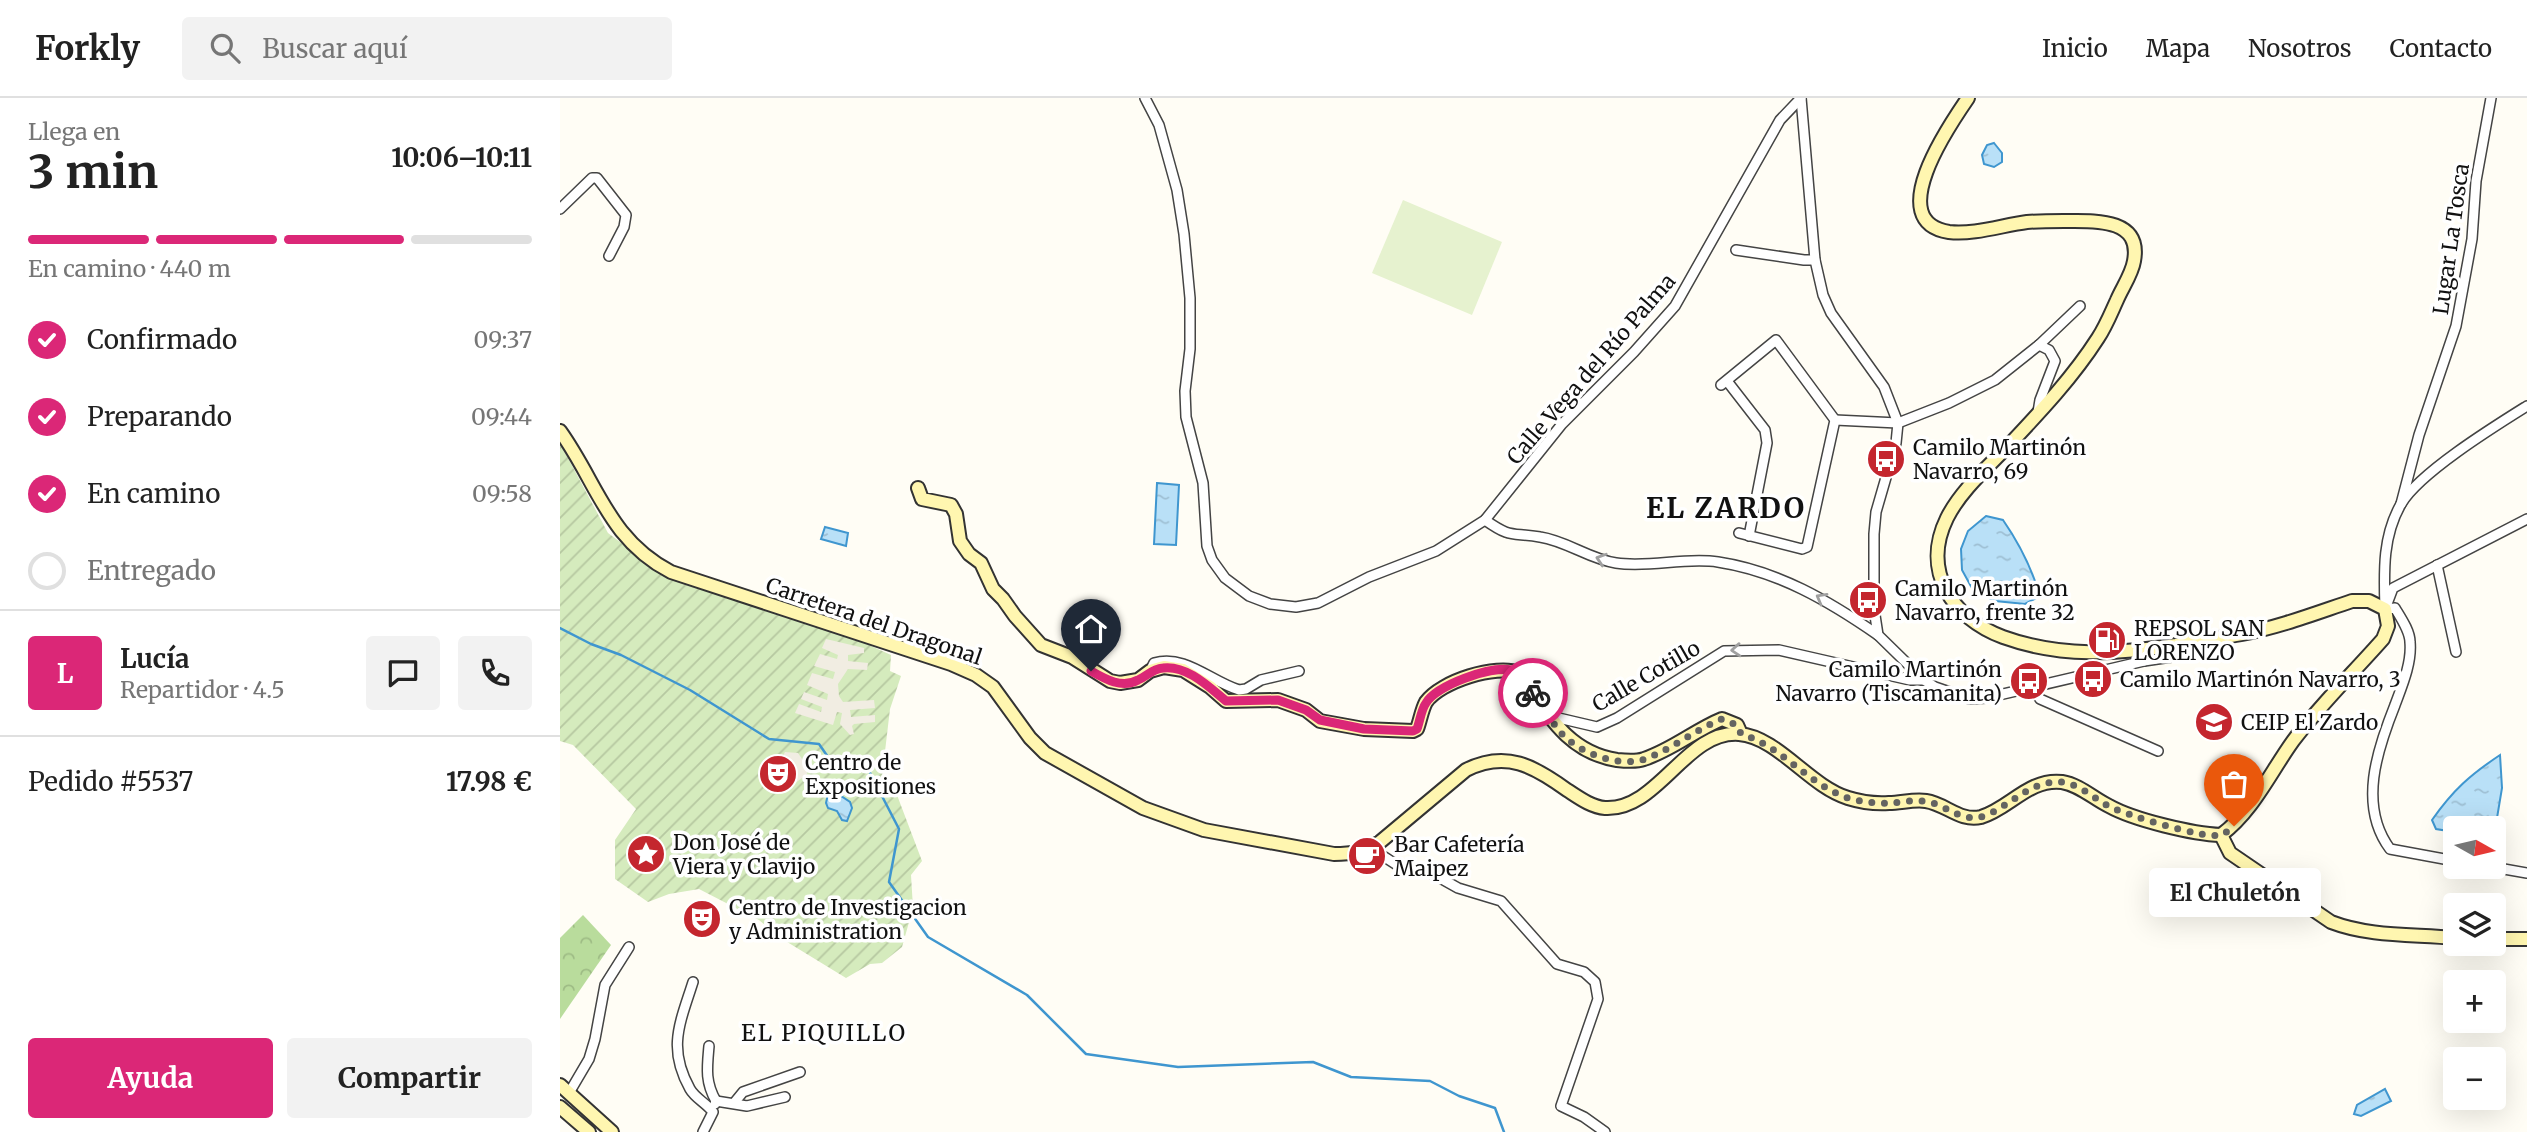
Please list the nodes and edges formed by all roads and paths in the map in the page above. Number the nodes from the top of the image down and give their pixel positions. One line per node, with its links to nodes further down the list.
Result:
1 (1145, 98): 19 (street, Calle Vega del Río Palma)
2 (1801, 98): 8 (street); 19 (street, Calle Vega del Río Palma)
3 (1968, 98): 12 (street)
4 (2491, 98): 17 (street, Lugar La Tosca)
5 (560, 209): 7 (street)
6 (1736, 250): 8 (street)
7 (609, 256)
8 (1815, 260): 14 (street)
9 (2080, 306): 10 (street)
10 (2039, 345): 12 (street); 14 (street)
11 (2527, 406): 17 (street)
12 (2038, 415): 25 (street)
13 (1835, 420): 13 (street); 14 (street)
14 (1898, 423): 22 (street)
15 (560, 431): 34 (street, Carretera del Dragonal)
16 (918, 488): 26 (street)
17 (2401, 504): 21 (street)
18 (2527, 519): 20 (street)
19 (1485, 520): 22 (street, one-way to 19)
20 (2437, 565): 21 (street); 23 (street)
21 (2385, 609): 25 (street); 33 (street); 35 (street)
22 (1878, 635): 28 (street)
23 (2456, 652)
24 (2186, 655): 25 (street)
25 (2143, 656): 29 (street)
26 (1150, 671): 27 (street); 30 (street)
27 (1299, 671)
28 (1924, 680): 29 (street); 30 (street, Calle Cotillo, one-way to 30)
29 (2033, 687): 32 (street)
30 (1550, 716): 31 (street)
31 (1741, 734): 33 (street); 34 (street)
32 (2158, 751)
33 (2221, 835): 38 (street)
34 (1366, 851): 54 (street)
35 (2443, 859)
36 (2506, 869): 37 (street)
37 (2527, 873)
38 (2443, 937)
39 (2506, 939): 40 (street)
40 (2527, 939)
41 (629, 947): 45 (street)
42 (693, 982): 50 (street)
43 (709, 1046): 47 (street)
44 (800, 1072): 48 (street)
45 (565, 1089): 52 (street)
46 (785, 1097): 48 (street)
47 (716, 1101): 48 (street); 50 (street)
48 (734, 1103)
49 (561, 1110): 51 (street)
50 (713, 1112): 53 (street)
51 (589, 1132)
52 (612, 1132)
53 (703, 1132)
54 (1605, 1132)

